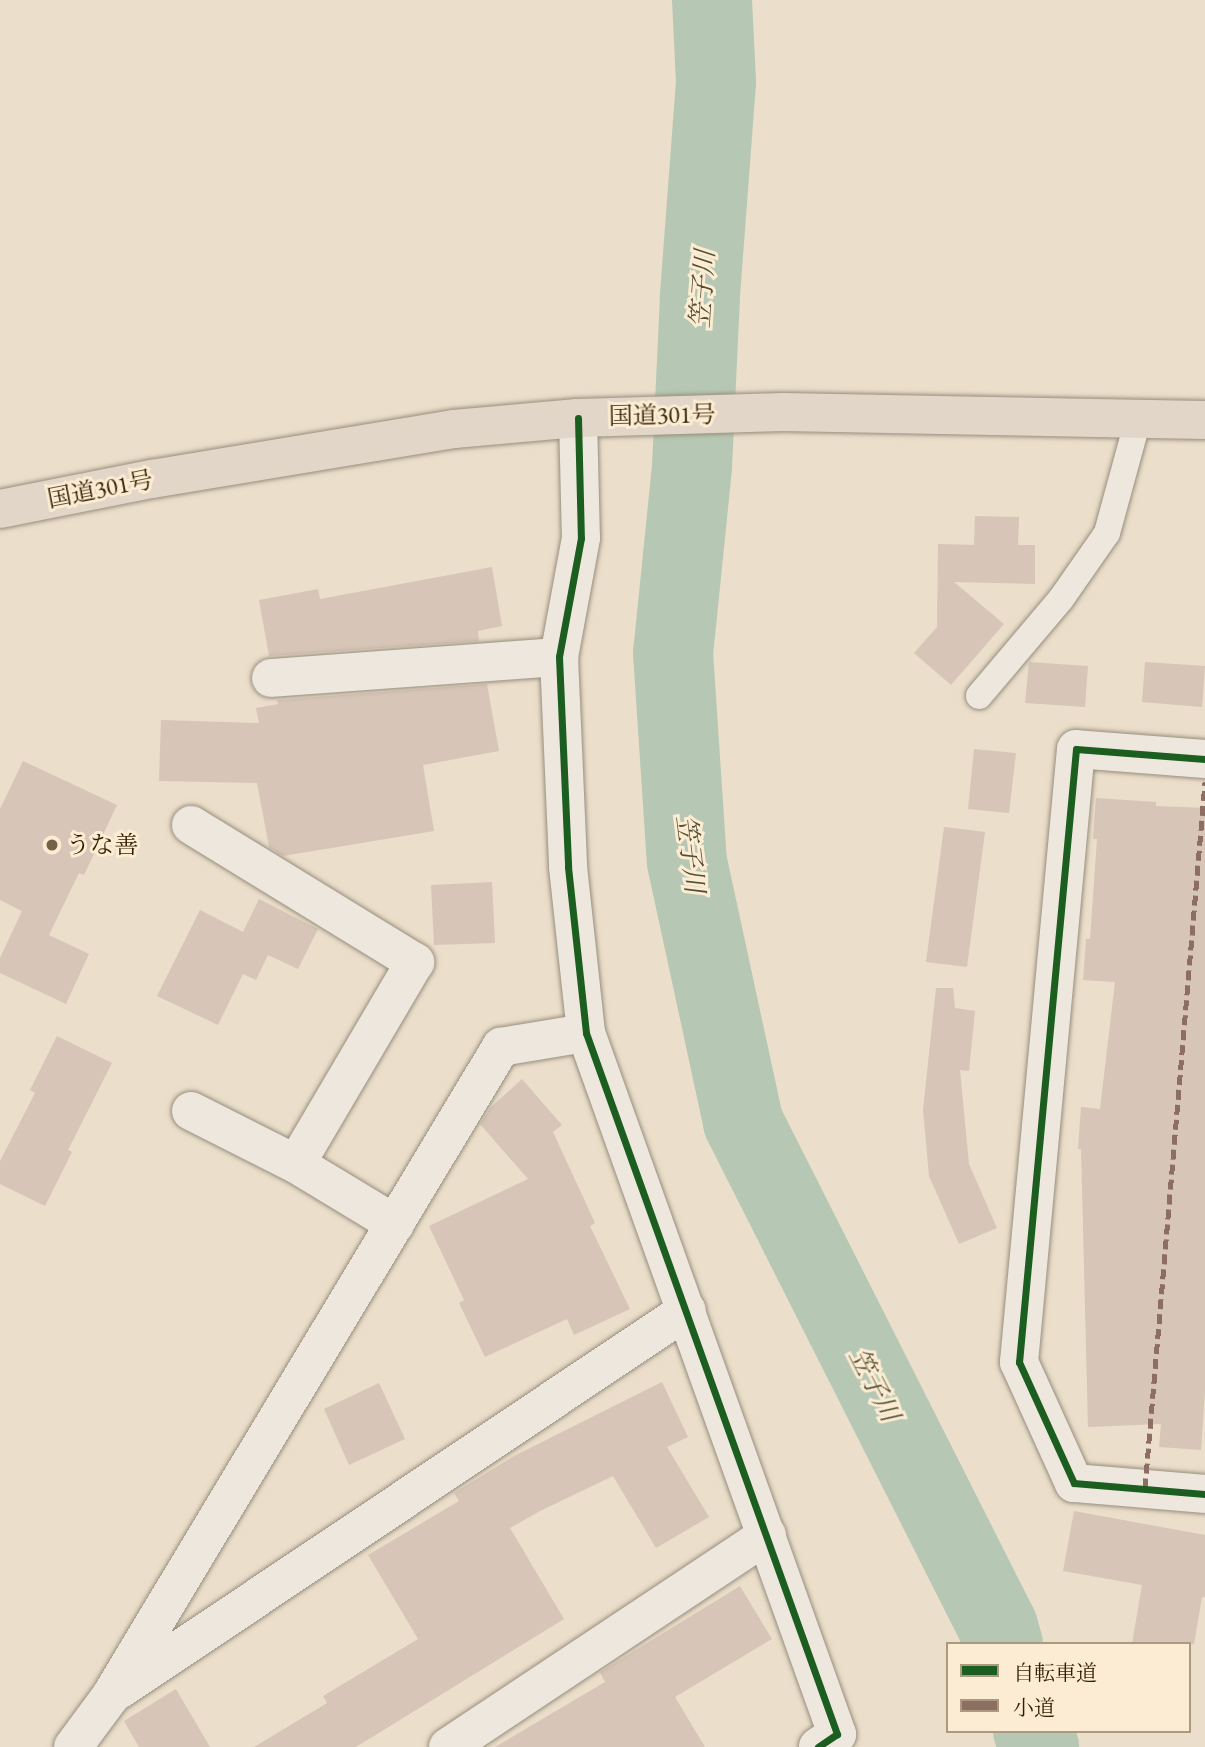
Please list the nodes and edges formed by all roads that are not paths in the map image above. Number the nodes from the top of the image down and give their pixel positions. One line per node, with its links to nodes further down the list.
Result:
1 (1139, 416): 2 (highway, 国道301号); 3 (highway, 国道301号); 7 (lane)
2 (596, 417): 4 (highway, 国道301号); 5 (street)
3 (1205, 420)
4 (0, 509)
5 (559, 657): 6 (street); 10 (street)
6 (271, 678)
7 (979, 696)
8 (1205, 759): 15 (street)
9 (191, 825): 12 (street)
10 (586, 1033): 13 (street); 14 (street)
11 (191, 1111): 12 (street)
12 (296, 1164): 13 (street)
13 (396, 1223): 17 (street)
14 (687, 1310): 16 (street); 17 (street)
15 (1205, 1494)
16 (767, 1535): 19 (street); 20 (street)
17 (110, 1697): 18 (street)
18 (74, 1747)
19 (448, 1747)
20 (818, 1747)

